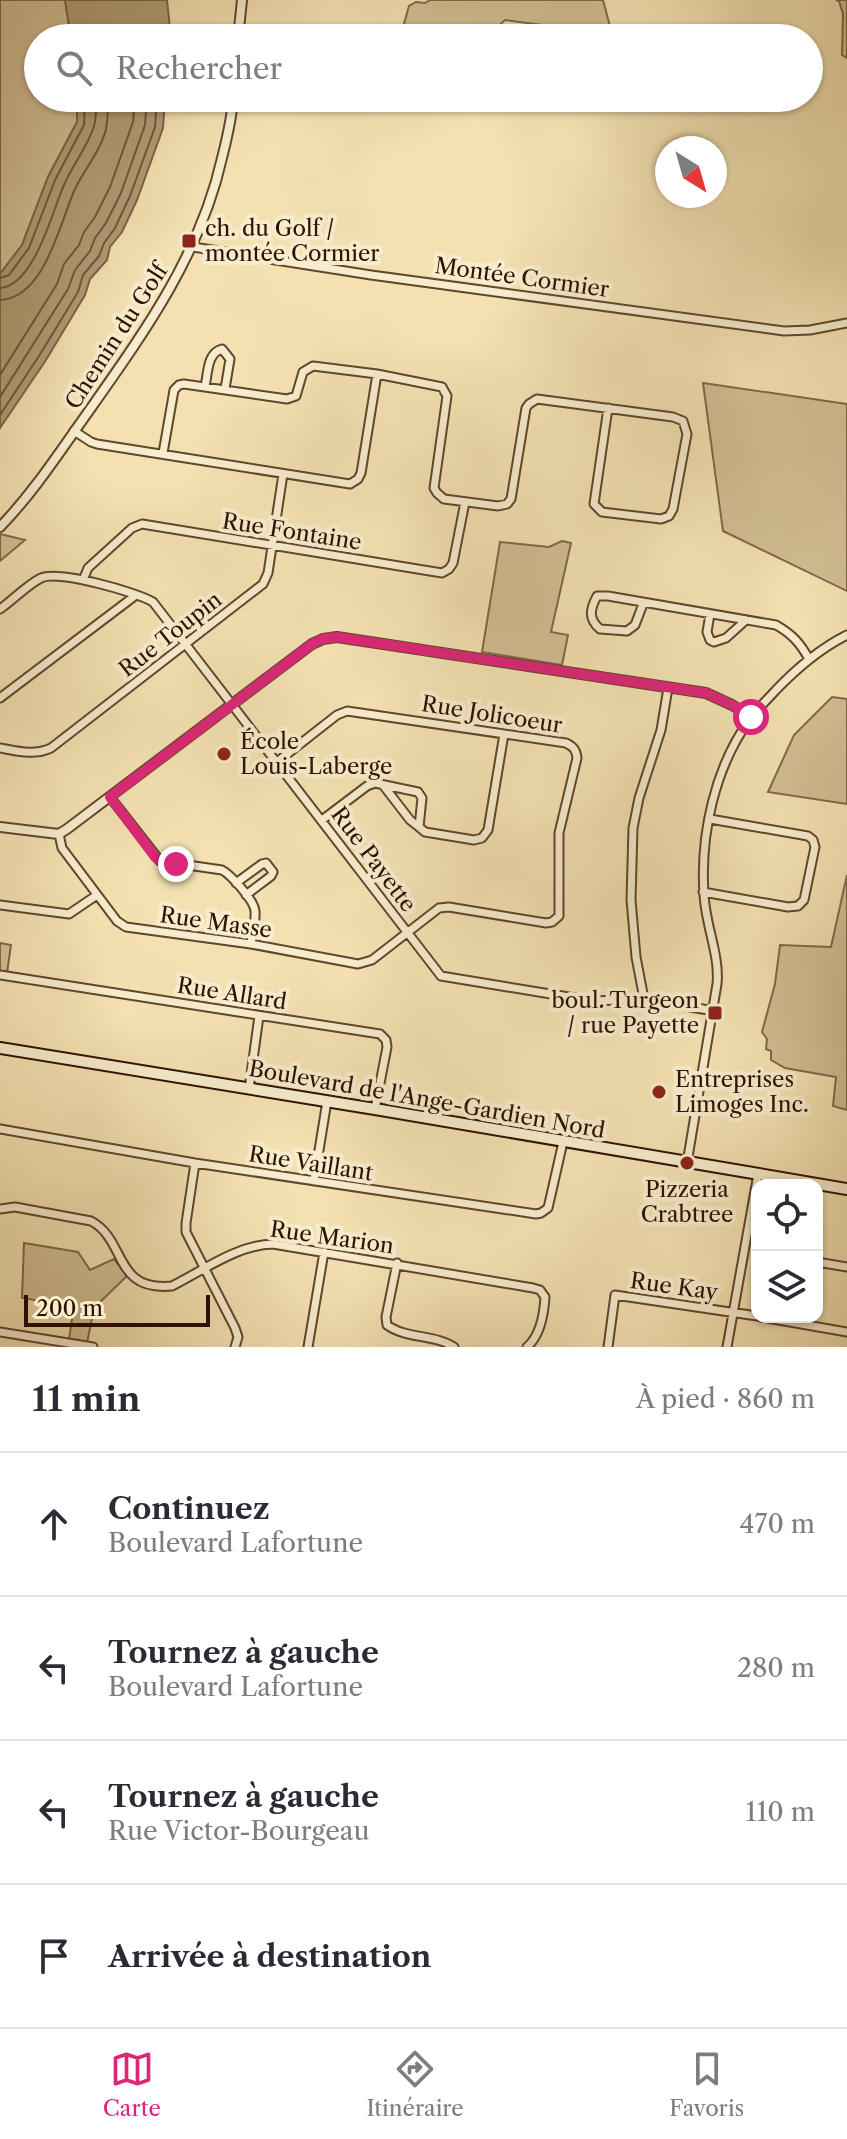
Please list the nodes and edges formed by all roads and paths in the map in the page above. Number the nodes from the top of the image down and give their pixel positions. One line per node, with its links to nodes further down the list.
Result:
1 (242, 0): 2 (street)
2 (239, 24)
3 (232, 112): 4 (street, Chemin du Golf)
4 (193, 247): 5 (street, Montée Cormier); 10 (street, Chemin du Golf)
5 (847, 323)
6 (377, 374): 8 (street); 12 (street); 13 (street)
7 (205, 387): 8 (street); 8 (street); 11 (street)
8 (225, 389)
9 (608, 408): 9 (street); 13 (street)
10 (74, 431): 11 (street); 14 (street, Chemin du Golf)
11 (163, 453): 12 (street)
12 (283, 474): 15 (street, Rue Toupin)
13 (465, 502): 15 (street, Rue Fontaine)
14 (0, 527)
15 (273, 546): 16 (street, Rue Fontaine); 23 (street, Rue Toupin)
16 (83, 580): 17 (street, Rue Payette); 19 (street, Rue Payette)
17 (136, 595): 23 (street, Rue Payette); 26 (street)
18 (643, 604): 18 (street); 20 (street)
19 (0, 609)
20 (710, 614): 21 (street); 21 (street)
21 (746, 620): 24 (street)
22 (847, 635): 24 (street)
23 (186, 644): 27 (street, Rue Payette); 30 (street, Rue Toupin)
24 (809, 659): 28 (street)
25 (668, 688): 27 (street); 28 (street); 47 (street)
26 (0, 698)
27 (232, 704): 31 (street, Rue Payette); 33 (street)
28 (751, 717): 34 (street)
29 (504, 734): 31 (street, Rue Jolicoeur); 37 (street); 44 (street, Rue Jolicoeur)
30 (0, 748)
31 (277, 762): 35 (street, Rue Payette)
32 (383, 785): 35 (street); 37 (street); 37 (street)
33 (110, 797): 38 (street); 39 (street)
34 (710, 819): 40 (street); 40 (street)
35 (322, 820): 44 (street, Rue Payette)
36 (0, 827): 38 (street)
37 (419, 827)
38 (59, 834): 41 (street, Rue Masse)
39 (236, 883): 42 (street); 42 (street)
40 (703, 892): 48 (street)
41 (97, 895): 43 (street); 45 (street, Rue Masse)
42 (246, 895): 45 (street)
43 (0, 905)
44 (406, 933): 45 (street, Rue Masse); 47 (street, Rue Payette)
45 (251, 944)
46 (0, 975): 49 (street, Rue Allard)
47 (644, 999): 48 (street, Rue Payette)
48 (714, 1011): 57 (street)
49 (259, 1016): 51 (street); 53 (street, Rue Allard)
50 (0, 1048): 51 (main road, Boulevard de l'Ange-Gardien Nord)
51 (249, 1089): 52 (main road, Boulevard de l'Ange-Gardien Nord)
52 (327, 1101): 53 (main road, Boulevard de l'Ange-Gardien Nord); 60 (street)
53 (375, 1109): 55 (main road, Boulevard de l'Ange-Gardien Nord)
54 (0, 1129): 56 (street, Rue Vaillant)
55 (563, 1142): 57 (main road, Boulevard de l'Ange-Gardien Nord); 60 (street, Rue Vaillant)
56 (195, 1163): 60 (street, Rue Vaillant); 68 (street)
57 (687, 1163): 58 (main road, Boulevard de l'Ange-Gardien Nord)
58 (758, 1174): 59 (main road, Boulevard de l'Ange-Gardien Nord); 69 (street)
59 (786, 1179)
60 (314, 1181)
61 (823, 1185): 62 (main road, Boulevard de l'Ange-Gardien Nord)
62 (847, 1189)
63 (0, 1209): 68 (street, Rue Marion)
64 (324, 1252): 65 (street, Rue Marion); 68 (street, Rue Marion); 76 (street)
65 (397, 1263): 77 (street); 78 (street, Rue Marion)
66 (823, 1263): 67 (street)
67 (847, 1267)
68 (206, 1269): 75 (street)
69 (732, 1312): 70 (street, Rue Kay); 79 (street, Rue Kay); 80 (street)
70 (751, 1316)
71 (794, 1323): 73 (street, Rue Kay)
72 (0, 1332): 74 (street)
73 (847, 1332)
74 (93, 1347)
75 (235, 1347)
76 (308, 1347)
77 (454, 1347)
78 (527, 1347)
79 (608, 1347)
80 (727, 1347)

